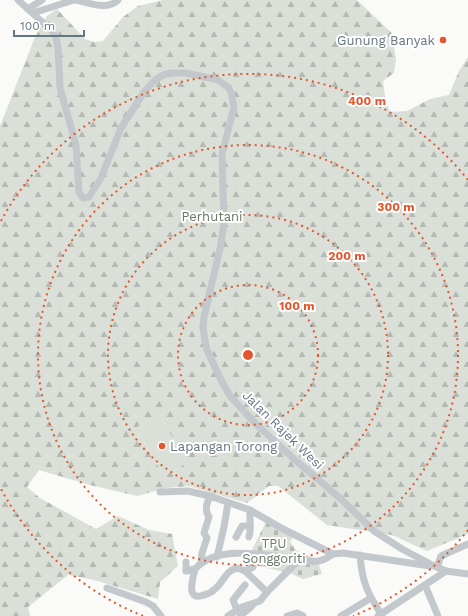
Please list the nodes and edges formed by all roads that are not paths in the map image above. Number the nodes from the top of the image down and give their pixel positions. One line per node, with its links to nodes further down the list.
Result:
1 (18, 0): 5 (street, Jalan Rajek Wesi)
2 (42, 0): 5 (street)
3 (75, 0): 4 (street); 5 (street)
4 (118, 0)
5 (31, 11): 20 (street, Jalan Rajek Wesi)
6 (160, 492): 7 (street)
7 (210, 496): 8 (street); 19 (street)
8 (228, 503): 9 (street); 16 (street)
9 (250, 510): 10 (street); 14 (street)
10 (250, 526): 11 (street); 12 (street)
11 (236, 538)
12 (249, 538)
13 (468, 544): 20 (street)
14 (333, 554): 15 (street); 17 (street)
15 (360, 555): 20 (street); 30 (street)
16 (217, 557): 17 (street); 19 (street)
17 (299, 560): 29 (street)
18 (186, 562): 22 (street)
19 (202, 563): 22 (street)
20 (435, 566): 24 (street, Jalan Rajek Wesi)
21 (254, 567): 23 (street)
22 (195, 569): 23 (street)
23 (245, 571): 29 (street)
24 (446, 571): 25 (street, Jalan Rajek Wesi); 27 (street)
25 (468, 574)
26 (245, 585): 31 (street)
27 (425, 585): 32 (street); 38 (street)
28 (107, 588): 33 (street)
29 (267, 592): 31 (street)
30 (371, 598): 32 (street); 37 (street)
31 (239, 613): 34 (street)
32 (380, 615)
33 (161, 616)
34 (228, 616)
35 (287, 616): 36 (street)
36 (303, 616)
37 (341, 616)
38 (438, 616)

